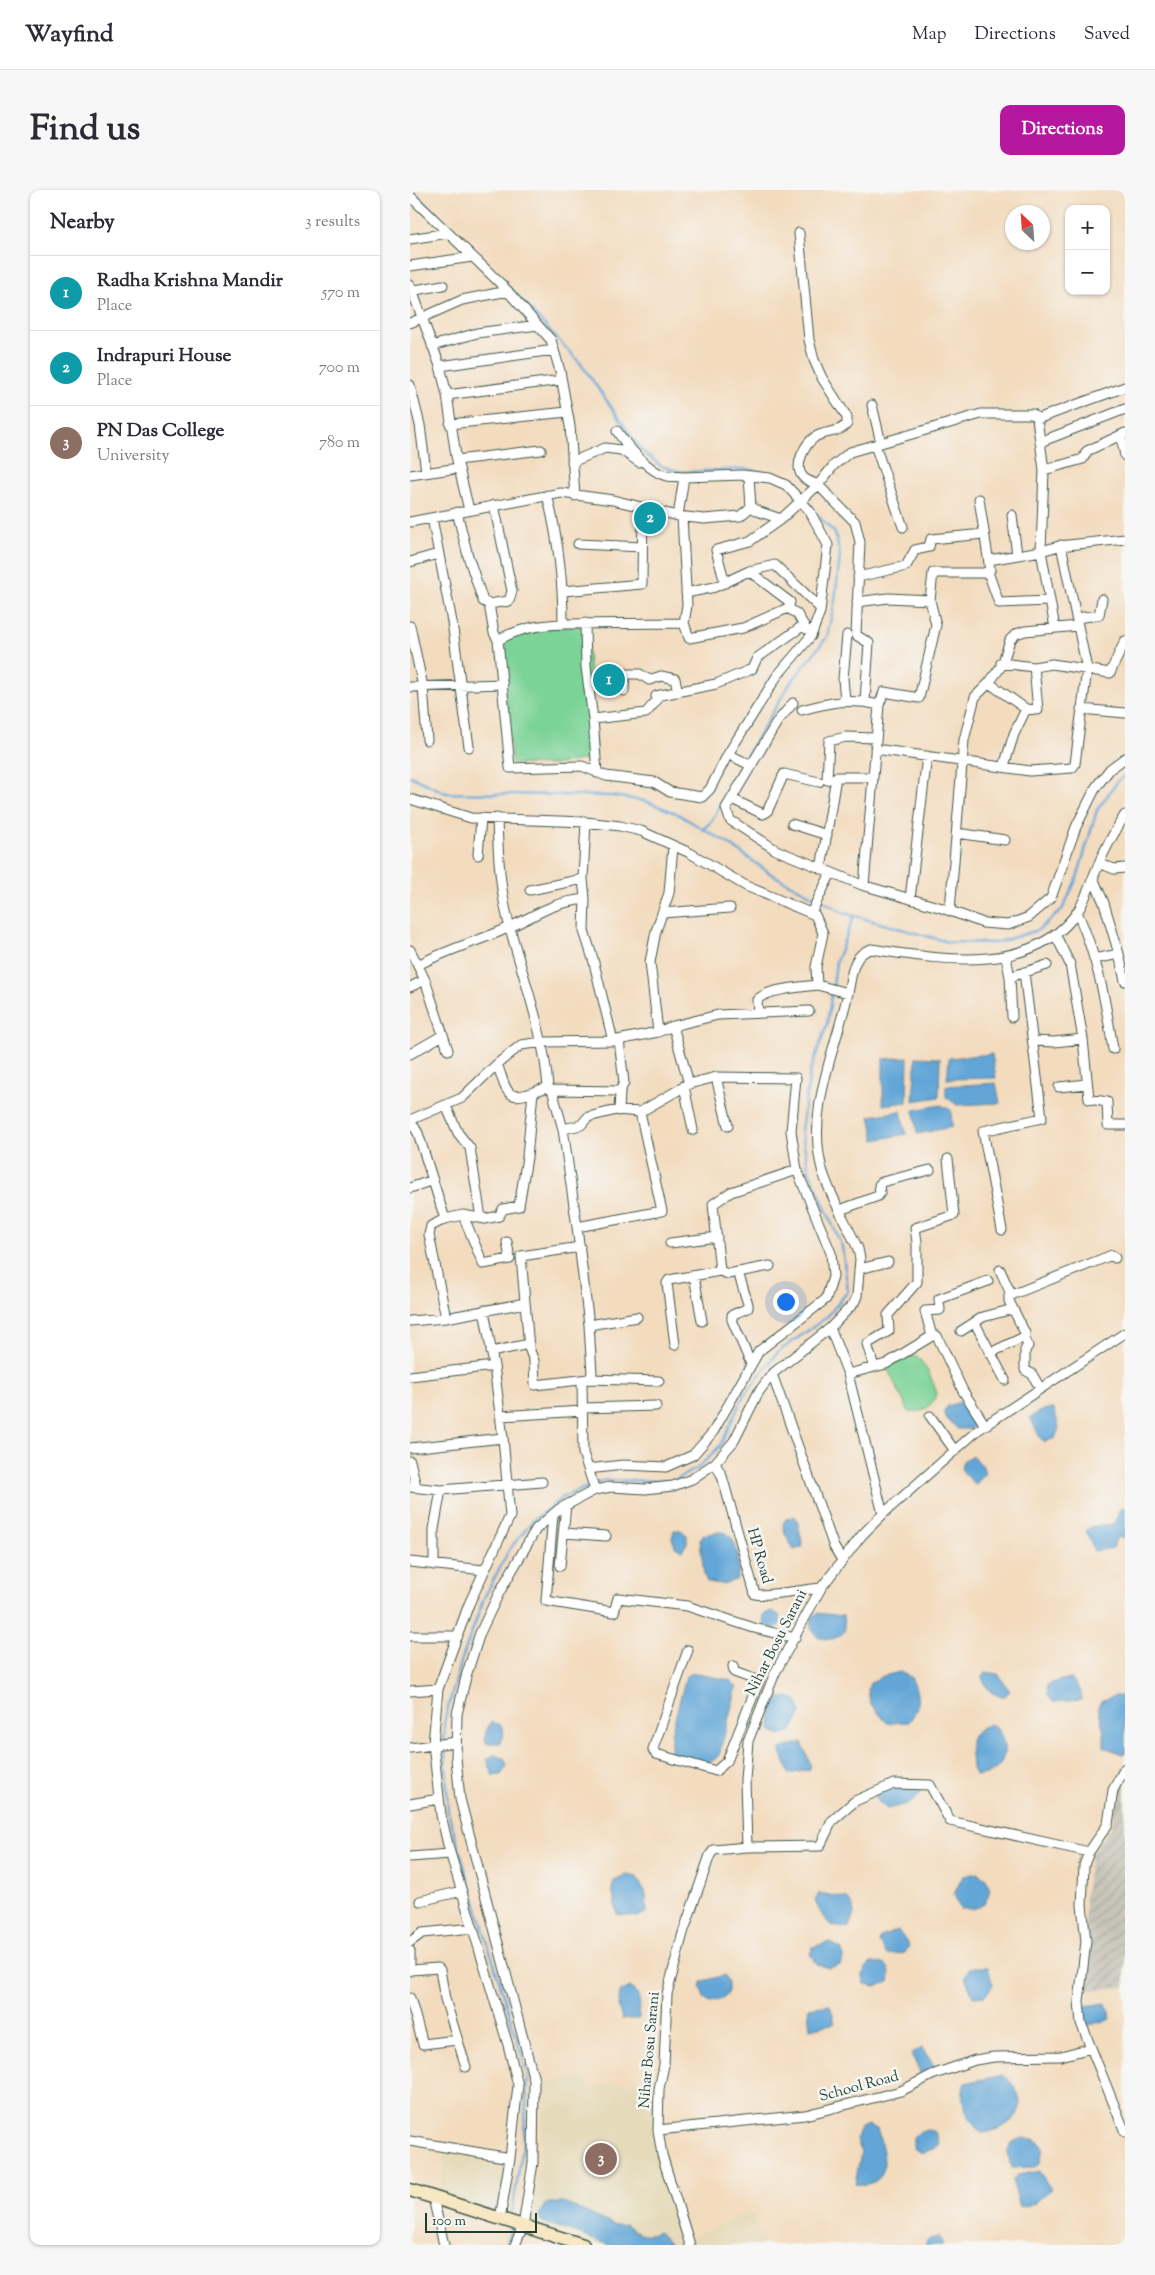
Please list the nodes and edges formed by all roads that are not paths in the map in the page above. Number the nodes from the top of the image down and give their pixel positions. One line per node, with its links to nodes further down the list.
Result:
1 (410, 196): 2 (street)
2 (448, 233): 4 (street); 5 (street)
3 (799, 233): 39 (street)
4 (410, 239)
5 (472, 257): 6 (street); 9 (street)
6 (410, 266)
7 (443, 285): 8 (street)
8 (411, 289): 10 (street)
9 (508, 291): 10 (street); 12 (street)
10 (422, 318): 11 (street); 13 (street)
11 (410, 323)
12 (538, 324): 13 (street); 14 (street)
13 (432, 346): 15 (street)
14 (554, 350): 15 (street); 16 (street)
15 (440, 366): 19 (street)
16 (561, 380): 19 (street); 22 (street)
17 (410, 385): 34 (street)
18 (1125, 387): 23 (street)
19 (447, 395): 24 (street)
20 (872, 405): 28 (street)
21 (1125, 409): 27 (street)
22 (567, 412): 24 (street); 31 (street)
23 (1036, 419): 27 (street); 28 (street)
24 (450, 424): 32 (street)
25 (617, 431): 36 (street)
26 (1123, 435): 30 (street); 33 (street)
27 (1040, 442): 33 (street)
28 (878, 444): 39 (street); 54 (street)
29 (541, 450): 32 (street)
30 (1125, 456)
31 (572, 462): 38 (street); 41 (street)
32 (458, 464): 34 (street); 47 (street)
33 (1044, 470): 60 (street)
34 (426, 472): 35 (street)
35 (410, 475)
36 (684, 477): 37 (street); 50 (street)
37 (749, 477): 43 (street); 45 (street)
38 (662, 478)
39 (818, 485): 43 (street); 67 (street)
40 (547, 495): 41 (street); 44 (street); 69 (street)
41 (575, 496): 46 (street)
42 (979, 499): 55 (street)
43 (799, 501): 52 (street); 77 (street)
44 (494, 505): 47 (street); 75 (street)
45 (751, 507): 50 (street); 52 (street)
46 (643, 508): 50 (street); 59 (street)
47 (469, 510): 48 (street)
48 (457, 512): 51 (street); 75 (street)
49 (1012, 515): 62 (street)
50 (680, 516): 70 (street)
51 (432, 518): 53 (street); 61 (street)
52 (781, 519): 68 (street)
53 (410, 522)
54 (903, 527)
55 (984, 534): 63 (street); 67 (street)
56 (1125, 539): 58 (street)
57 (578, 544): 59 (street)
58 (1062, 545): 60 (street); 78 (street)
59 (642, 546): 69 (street)
60 (1041, 551): 62 (street); 73 (street)
61 (438, 554): 64 (street); 94 (street)
62 (1017, 555): 63 (street)
63 (990, 560): 66 (street)
64 (410, 562)
65 (749, 571): 68 (street); 76 (street); 77 (street)
66 (988, 572): 72 (street); 73 (street)
67 (858, 577): 74 (street)
68 (725, 583): 70 (street)
69 (563, 591): 81 (street)
70 (686, 593): 80 (street)
71 (1102, 599): 78 (street)
72 (930, 600): 74 (street); 102 (street)
73 (1050, 601): 84 (street)
74 (857, 602): 100 (street)
75 (489, 604): 87 (street)
76 (788, 608): 80 (street); 82 (street)
77 (820, 608): 86 (street)
78 (1077, 622): 84 (street); 91 (street)
79 (584, 623): 80 (street); 81 (street); 107 (street)
80 (684, 623)
81 (563, 624): 87 (street)
82 (804, 625): 86 (street); 98 (street)
83 (410, 626): 96 (street)
84 (1055, 628): 89 (street)
85 (847, 635): 99 (street)
86 (811, 636): 112 (street)
87 (498, 640): 93 (street)
88 (1125, 641): 91 (street)
89 (1001, 663): 90 (street); 92 (street)
90 (1034, 668): 91 (street); 103 (street)
91 (1087, 669): 104 (street)
92 (989, 683): 103 (street); 115 (street)
93 (502, 684): 94 (street); 118 (street)
94 (462, 686): 96 (street); 110 (street)
95 (410, 687): 96 (street)
96 (423, 687): 109 (street)
97 (624, 691): 98 (street)
98 (678, 692): 107 (street)
99 (845, 700): 100 (street); 105 (street)
100 (865, 701): 102 (street)
101 (793, 703): 116 (street)
102 (879, 705): 108 (street)
103 (1026, 709): 117 (street)
104 (1081, 709): 106 (street); 117 (street)
105 (802, 710)
106 (1125, 713)
107 (593, 719): 118 (street)
108 (876, 738): 111 (street); 121 (street)
109 (427, 740)
110 (469, 747)
111 (875, 749): 113 (street); 119 (street)
112 (728, 754): 116 (street); 118 (street)
113 (927, 756): 115 (street); 141 (street)
114 (1125, 758): 144 (street)
115 (962, 761): 117 (street); 127 (street)
116 (746, 763): 121 (street)
117 (1004, 766)
118 (597, 773)
119 (873, 777): 128 (street); 138 (street)
120 (410, 799): 123 (street)
121 (732, 799): 134 (street)
122 (1125, 815): 132 (street)
123 (480, 818): 124 (street); 131 (street)
124 (498, 818): 125 (street); 147 (street)
125 (586, 822): 130 (street); 137 (street)
126 (792, 824): 128 (street)
127 (957, 833): 129 (street); 144 (street)
128 (827, 835): 134 (street)
129 (1005, 840)
130 (673, 846): 143 (street); 146 (street)
131 (478, 855)
132 (1099, 863): 133 (street); 136 (street)
133 (1125, 868)
134 (821, 869): 135 (street)
135 (831, 873): 138 (street); 143 (street)
136 (1093, 878): 145 (street); 150 (street)
137 (583, 879): 139 (street); 140 (street)
138 (864, 886): 141 (street)
139 (530, 890)
140 (585, 899): 147 (street); 169 (street)
141 (910, 899): 144 (street)
142 (730, 908): 146 (street)
143 (812, 908): 160 (street)
144 (950, 910)
145 (1077, 912): 148 (street); 152 (street)
146 (662, 913): 166 (street)
147 (510, 927): 154 (street); 171 (street)
148 (1055, 934): 151 (street); 168 (street)
149 (410, 950): 154 (street)
150 (1119, 954): 152 (street); 158 (street)
151 (1006, 957): 156 (street); 161 (street)
152 (1094, 959): 172 (street)
153 (1047, 964): 155 (street)
154 (418, 965): 157 (street)
155 (1024, 972): 156 (street); 170 (street)
156 (1010, 977): 164 (street)
157 (425, 980): 159 (street); 167 (street)
158 (1125, 981)
159 (410, 986)
160 (822, 986): 161 (street); 163 (street)
161 (848, 993): 196 (street)
162 (809, 1011): 163 (street)
163 (758, 1014): 165 (street)
164 (1012, 1017)
165 (673, 1026): 166 (street); 178 (street)
166 (658, 1032): 169 (street)
167 (443, 1035): 173 (street); 174 (street)
168 (1083, 1039): 170 (street); 177 (street)
169 (616, 1040): 171 (street); 181 (street)
170 (1034, 1041): 201 (street)
171 (543, 1042): 175 (street); 180 (street)
172 (1113, 1049)
173 (448, 1050)
174 (410, 1054)
175 (497, 1064): 182 (street); 183 (street)
176 (716, 1076): 178 (street); 188 (street); 192 (street)
177 (1087, 1084): 179 (street); 187 (street)
178 (686, 1085): 185 (street); 190 (street)
179 (1059, 1086)
180 (550, 1088): 181 (street); 182 (street); 189 (street)
181 (620, 1090): 184 (street)
182 (533, 1092): 198 (street)
183 (446, 1106): 186 (street); 198 (street)
184 (619, 1110): 185 (street); 189 (street)
185 (640, 1112): 200 (street)
186 (410, 1120): 194 (street)
187 (1125, 1125)
188 (728, 1126)
189 (563, 1129): 200 (street)
190 (694, 1130)
191 (948, 1159): 236 (street)
192 (797, 1170): 202 (street); 234 (street)
193 (930, 1170): 196 (street)
194 (433, 1180): 195 (street); 199 (street)
195 (410, 1188)
196 (840, 1210): 209 (street)
197 (463, 1215): 198 (street); 199 (street); 203 (street)
198 (482, 1218)
199 (445, 1219): 220 (street)
200 (577, 1227): 205 (street)
201 (1002, 1230)
202 (717, 1236): 204 (street); 211 (street)
203 (507, 1242)
204 (670, 1243)
205 (580, 1247): 216 (street); 224 (street)
206 (1115, 1258): 215 (street)
207 (888, 1262): 209 (street)
208 (770, 1266): 212 (street)
209 (859, 1269): 225 (street)
210 (1000, 1270): 215 (street)
211 (720, 1271): 212 (street); 213 (street)
212 (738, 1272): 234 (street)
213 (694, 1276): 222 (street); 231 (street)
214 (988, 1281): 228 (street)
215 (1011, 1294): 217 (street)
216 (525, 1304): 218 (street); 230 (street)
217 (1013, 1309): 223 (street); 229 (street)
218 (484, 1310): 220 (street); 232 (street)
219 (637, 1317): 224 (street)
220 (446, 1318): 221 (street)
221 (410, 1321)
222 (702, 1321)
223 (975, 1323): 226 (street); 233 (street)
224 (589, 1325): 240 (street)
225 (830, 1328): 237 (street); 238 (street)
226 (961, 1332)
227 (1125, 1333): 243 (street, Nihar Bosu Sarani)
228 (932, 1336): 236 (street); 248 (street)
229 (1024, 1337): 233 (street); 243 (street)
230 (529, 1344): 232 (street); 240 (street)
231 (675, 1345)
232 (491, 1352): 235 (street)
233 (990, 1353): 241 (street)
234 (751, 1364): 254 (street)
235 (494, 1366): 239 (street); 246 (street)
236 (874, 1368): 238 (street)
237 (772, 1374): 253 (street); 265 (street)
238 (848, 1374): 262 (street)
239 (410, 1376)
240 (586, 1379): 242 (street); 245 (street)
241 (1005, 1380)
242 (659, 1381)
243 (1040, 1388): 248 (street, Nihar Bosu Sarani)
244 (656, 1406): 245 (street)
245 (583, 1409): 246 (street); 254 (street)
246 (500, 1416): 249 (street)
247 (930, 1416): 251 (street)
248 (985, 1425): 251 (street, Nihar Bosu Sarani)
249 (504, 1438): 250 (street); 256 (street)
250 (410, 1448)
251 (955, 1451): 262 (street, Nihar Bosu Sarani)
252 (410, 1461): 257 (street)
253 (715, 1463): 258 (street); 270 (street, HP Road)
254 (589, 1472): 258 (street)
255 (542, 1482): 256 (street)
256 (508, 1485): 259 (street); 269 (street)
257 (413, 1486): 259 (street)
258 (594, 1489): 260 (street)
259 (441, 1490): 267 (street)
260 (566, 1505): 261 (street); 263 (street)
261 (553, 1514): 273 (street); 278 (street)
262 (883, 1514): 265 (street, Nihar Bosu Sarani)
263 (564, 1533): 264 (street); 268 (street)
264 (606, 1536)
265 (842, 1560): 270 (street, Nihar Bosu Sarani)
266 (410, 1562): 267 (street)
267 (434, 1564): 269 (street)
268 (560, 1566)
269 (484, 1570): 272 (street)
270 (821, 1588): 273 (street, Nihar Bosu Sarani)
271 (410, 1636): 272 (street)
272 (458, 1636): 276 (street)
273 (795, 1638): 284 (street, Nihar Bosu Sarani)
274 (688, 1650): 275 (street)
275 (733, 1666)
276 (438, 1689): 277 (street); 279 (street)
277 (410, 1691)
278 (452, 1742): 279 (street); 304 (street)
279 (436, 1744): 280 (street); 282 (street)
280 (410, 1748)
281 (1125, 1768): 285 (street)
282 (439, 1799): 283 (street); 286 (street)
283 (410, 1804)
284 (747, 1847): 285 (street); 298 (street, Nihar Bosu Sarani)
285 (1089, 1852): 296 (street)
286 (450, 1854): 287 (street); 288 (street)
287 (410, 1857)
288 (462, 1891): 289 (street); 290 (street)
289 (420, 1901)
290 (473, 1928): 291 (street); 301 (street)
291 (410, 1942)
292 (410, 1951): 293 (street)
293 (411, 1971): 295 (street)
294 (410, 1998): 295 (street)
295 (457, 2040): 297 (street)
296 (1091, 2048): 298 (street, School Road); 299 (street)
297 (466, 2067)
298 (658, 2130): 308 (street, Nihar Bosu Sarani)
299 (1125, 2132)
300 (410, 2141): 301 (street)
301 (510, 2158): 304 (street)
302 (410, 2190): 303 (street)
303 (433, 2198): 304 (street); 306 (street)
304 (511, 2222): 305 (street); 307 (street)
305 (578, 2244)
306 (444, 2245)
307 (515, 2245)
308 (690, 2245)

